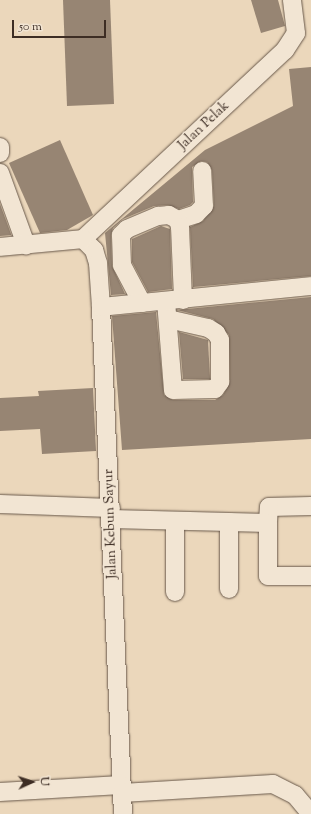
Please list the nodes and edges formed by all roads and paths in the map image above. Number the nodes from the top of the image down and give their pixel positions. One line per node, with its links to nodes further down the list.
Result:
1 (292, 0): 7 (street, Jalan Pelak)
2 (0, 147): 3 (street)
3 (0, 153)
4 (202, 172): 6 (street)
5 (0, 173): 8 (street)
6 (178, 220): 11 (street); 12 (street)
7 (83, 239): 8 (street); 13 (street, Jalan Kebun Sayur)
8 (26, 245): 9 (street)
9 (0, 247)
10 (311, 286): 11 (street)
11 (175, 300): 12 (street); 14 (street)
12 (142, 303): 13 (street)
13 (102, 307): 17 (street, Jalan Kebun Sayur)
14 (168, 319)
15 (0, 504): 17 (street)
16 (311, 506): 20 (street)
17 (111, 513): 18 (street); 24 (street, Jalan Kebun Sayur)
18 (175, 520): 19 (street); 23 (street)
19 (230, 522): 20 (street); 22 (street)
20 (268, 523): 21 (street)
21 (311, 576)
22 (229, 589)
23 (175, 592)
24 (121, 789): 25 (street); 26 (street, Jalan Kebun Sayur); 27 (street)
25 (0, 792)
26 (123, 814)
27 (311, 814)

